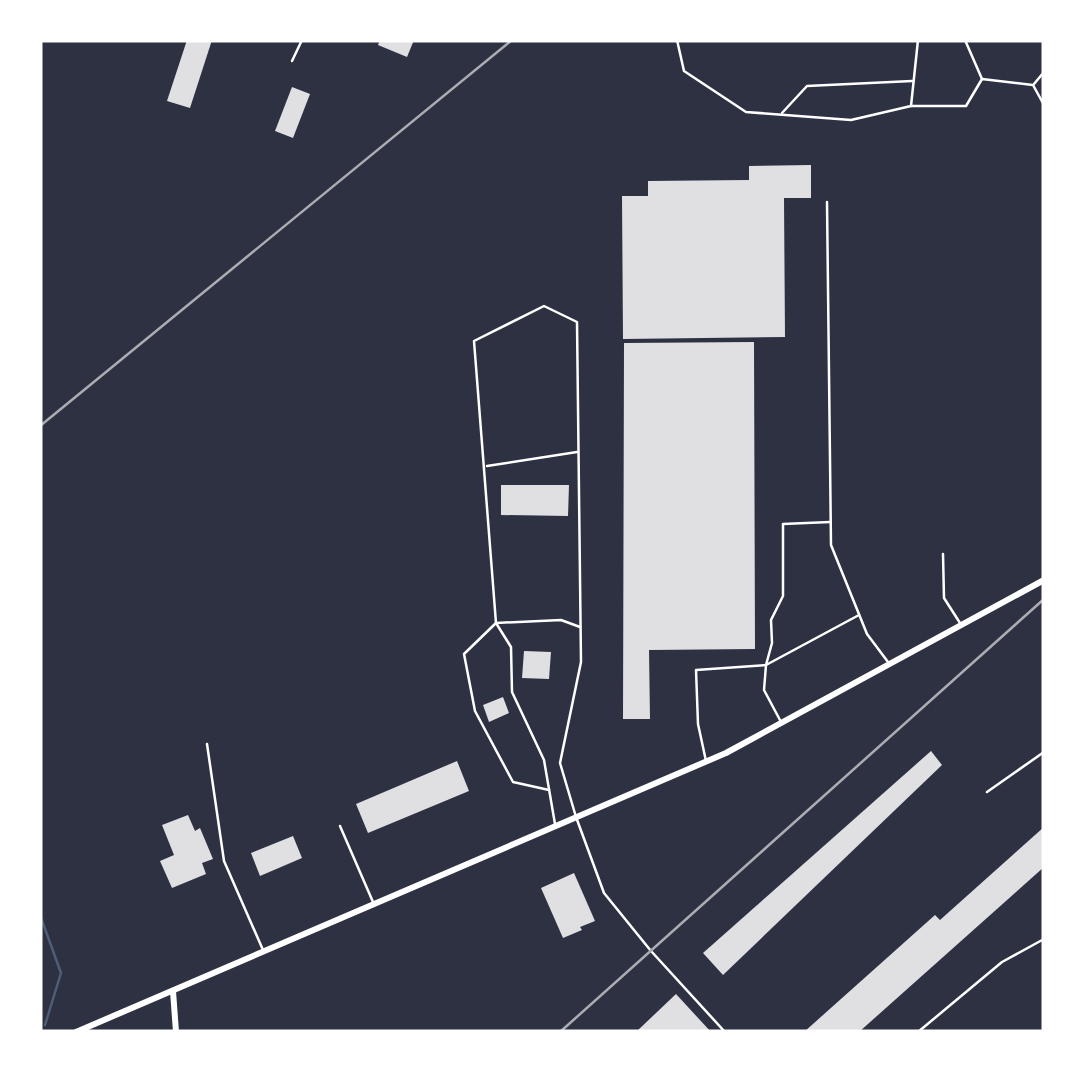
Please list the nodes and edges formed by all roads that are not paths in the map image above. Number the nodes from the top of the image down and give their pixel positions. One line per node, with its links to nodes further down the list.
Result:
1 (302, 40): 5 (lane)
2 (676, 40): 12 (lane)
3 (918, 40): 8 (lane)
4 (964, 40): 7 (lane)
5 (292, 61)
6 (1044, 72): 9 (lane)
7 (982, 79): 9 (lane); 11 (lane)
8 (914, 81): 11 (lane); 12 (lane)
9 (1033, 85): 10 (lane)
10 (1044, 105)
11 (911, 106): 12 (lane)
12 (780, 115)
13 (827, 202): 16 (lane)
14 (579, 452): 15 (lane); 15 (lane); 22 (lane)
15 (484, 467): 20 (lane)
16 (830, 522): 19 (lane); 24 (lane)
17 (943, 554): 21 (lane)
18 (1044, 580): 21 (street)
19 (860, 615): 23 (lane); 24 (lane)
20 (496, 623): 22 (lane); 29 (lane); 29 (lane)
21 (961, 624): 23 (street)
22 (580, 626): 31 (lane)
23 (889, 663): 25 (street)
24 (766, 665): 25 (lane); 28 (lane)
25 (782, 723): 28 (street)
26 (206, 744): 36 (lane)
27 (1044, 752): 30 (lane)
28 (706, 762): 31 (street)
29 (550, 790): 33 (lane)
30 (987, 792)
31 (576, 817): 33 (street); 40 (lane)
32 (340, 826): 34 (lane)
33 (555, 826): 34 (street)
34 (373, 903): 36 (street)
35 (1044, 939): 41 (lane)
36 (264, 952): 37 (street)
37 (173, 991): 38 (street); 39 (street)
38 (76, 1032)
39 (176, 1032)
40 (726, 1032)
41 (918, 1032)

